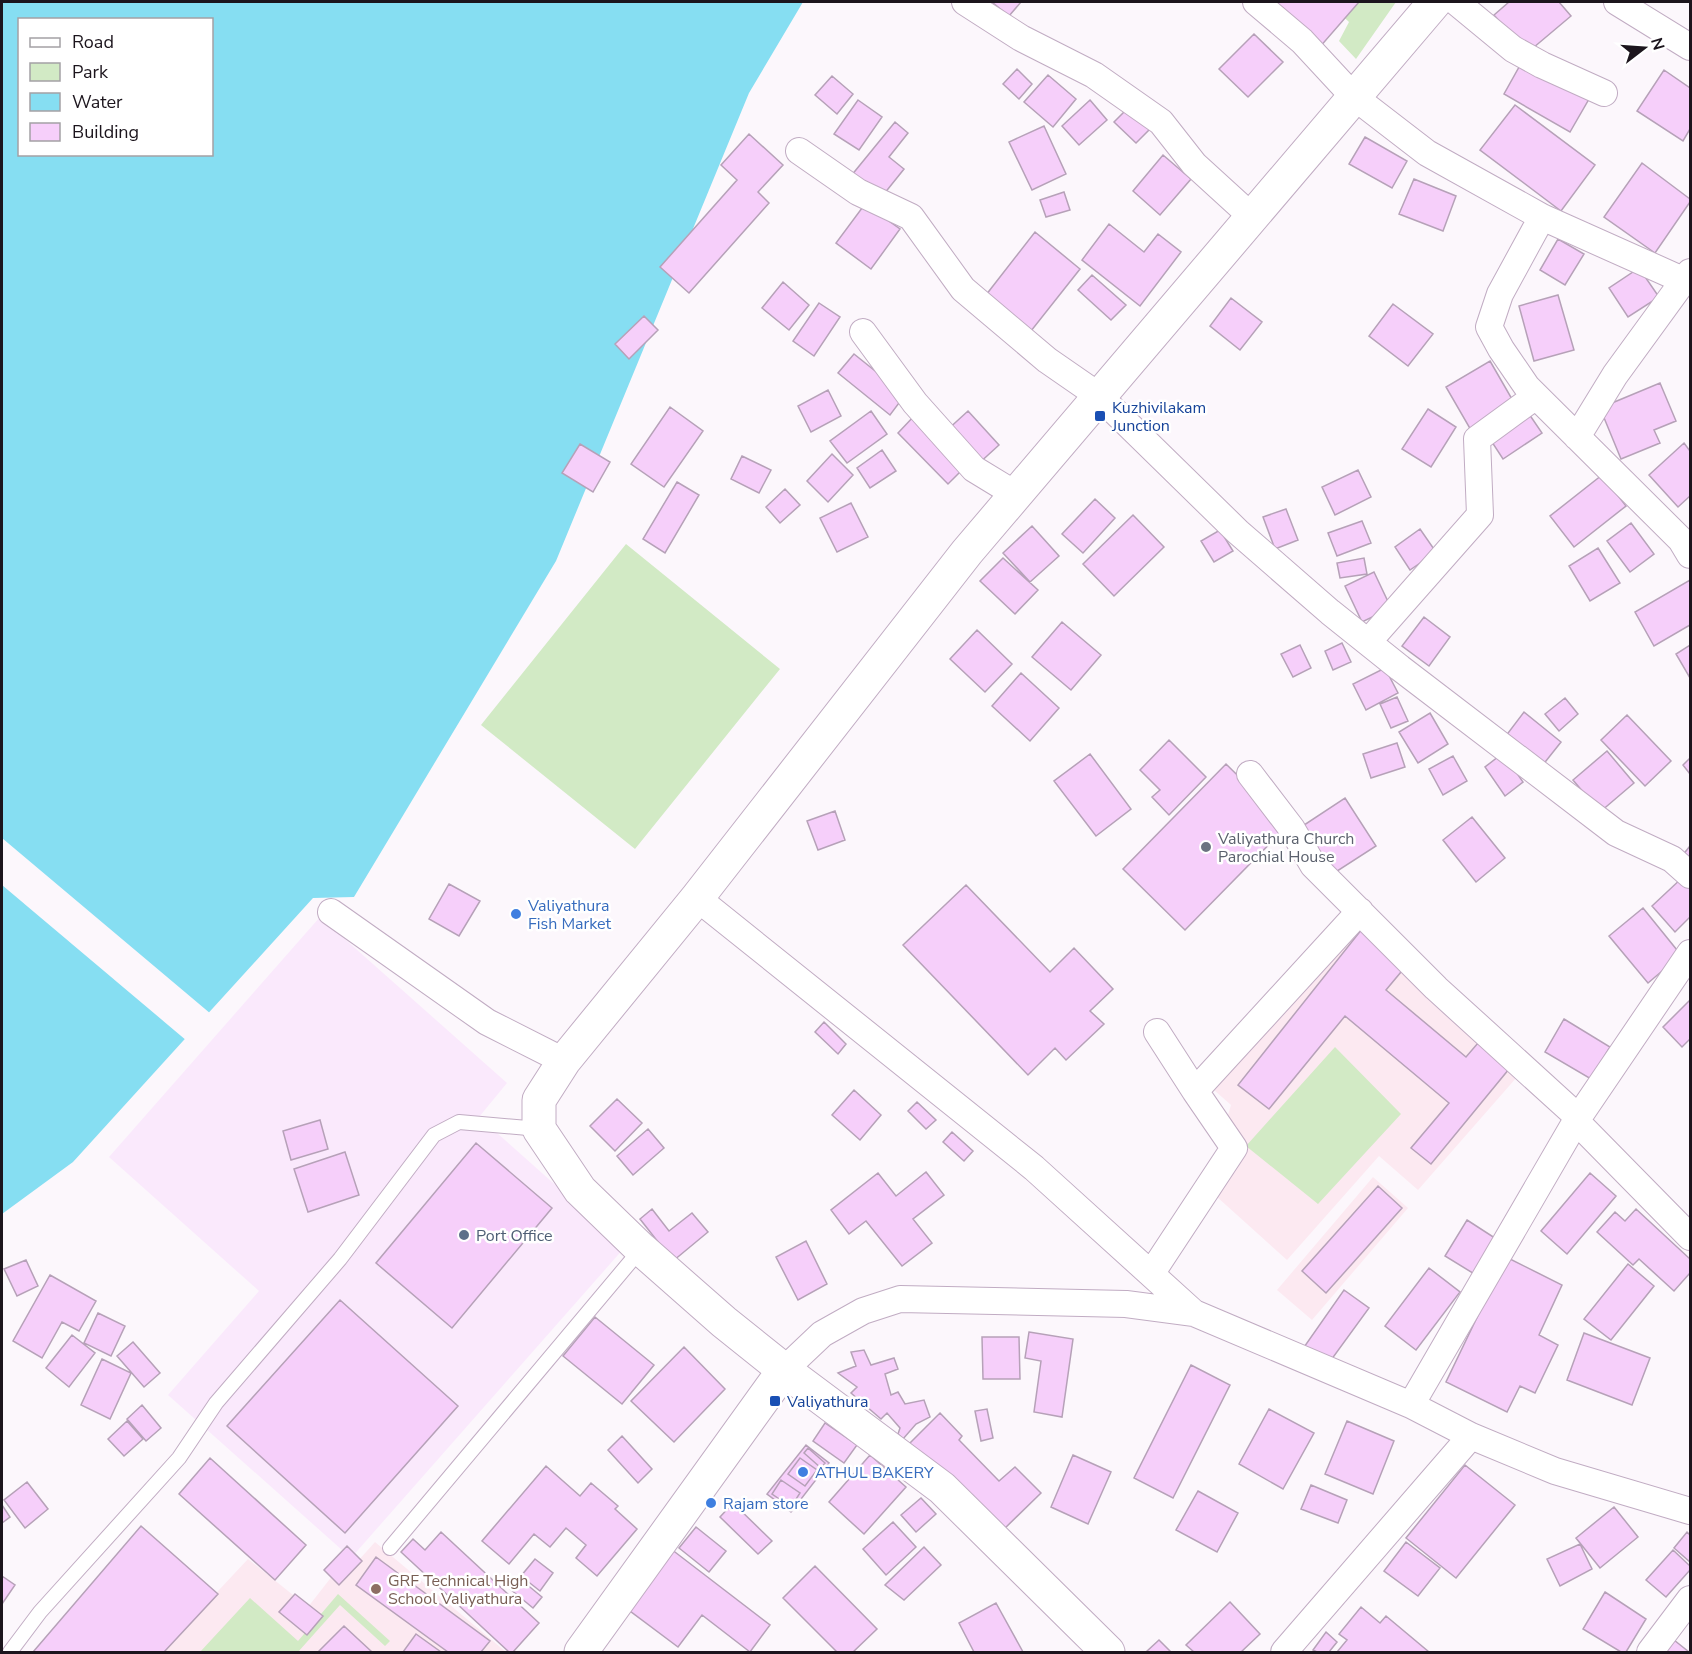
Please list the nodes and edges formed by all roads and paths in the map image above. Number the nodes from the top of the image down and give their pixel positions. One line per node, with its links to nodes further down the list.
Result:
1 (965, 2): 10 (street)
2 (1257, 2): 8 (street)
3 (1435, 2): 8 (main road)
4 (1456, 2): 7 (street)
5 (1617, 2): 6 (street)
6 (1690, 46)
7 (1604, 93)
8 (1353, 96): 10 (main road); 11 (street)
9 (799, 152): 14 (street)
10 (1251, 216): 14 (main road)
11 (1542, 217): 12 (street); 15 (street)
12 (1688, 277): 16 (street)
13 (863, 332): 17 (street)
14 (1099, 396): 17 (main road); 19 (street)
15 (1536, 396): 16 (street); 19 (street)
16 (1577, 437): 18 (street)
17 (1016, 494): 22 (main road)
18 (1690, 555)
19 (1368, 642): 21 (street)
20 (1250, 774): 23 (street)
21 (1690, 874)
22 (697, 898): 27 (main road); 33 (street)
23 (1360, 911): 28 (street); 29 (street)
24 (331, 912): 27 (street)
25 (1690, 953): 29 (street)
26 (1156, 1032): 28 (street)
27 (564, 1061): 30 (main road)
28 (1195, 1091): 33 (street)
29 (1578, 1120): 31 (street); 36 (street)
30 (539, 1129): 32 (main road); 41 (lane)
31 (1690, 1237)
32 (641, 1249): 35 (main road); 39 (lane)
33 (1151, 1274): 34 (street)
34 (1194, 1313): 35 (street); 36 (street)
35 (784, 1370): 42 (main road); 43 (main road)
36 (1411, 1405): 37 (street)
37 (1471, 1436): 38 (street); 44 (street)
38 (1690, 1511)
39 (390, 1548)
40 (1690, 1599): 45 (street)
41 (10, 1653)
42 (581, 1653)
43 (1108, 1653)
44 (1284, 1653)
45 (1650, 1653)

